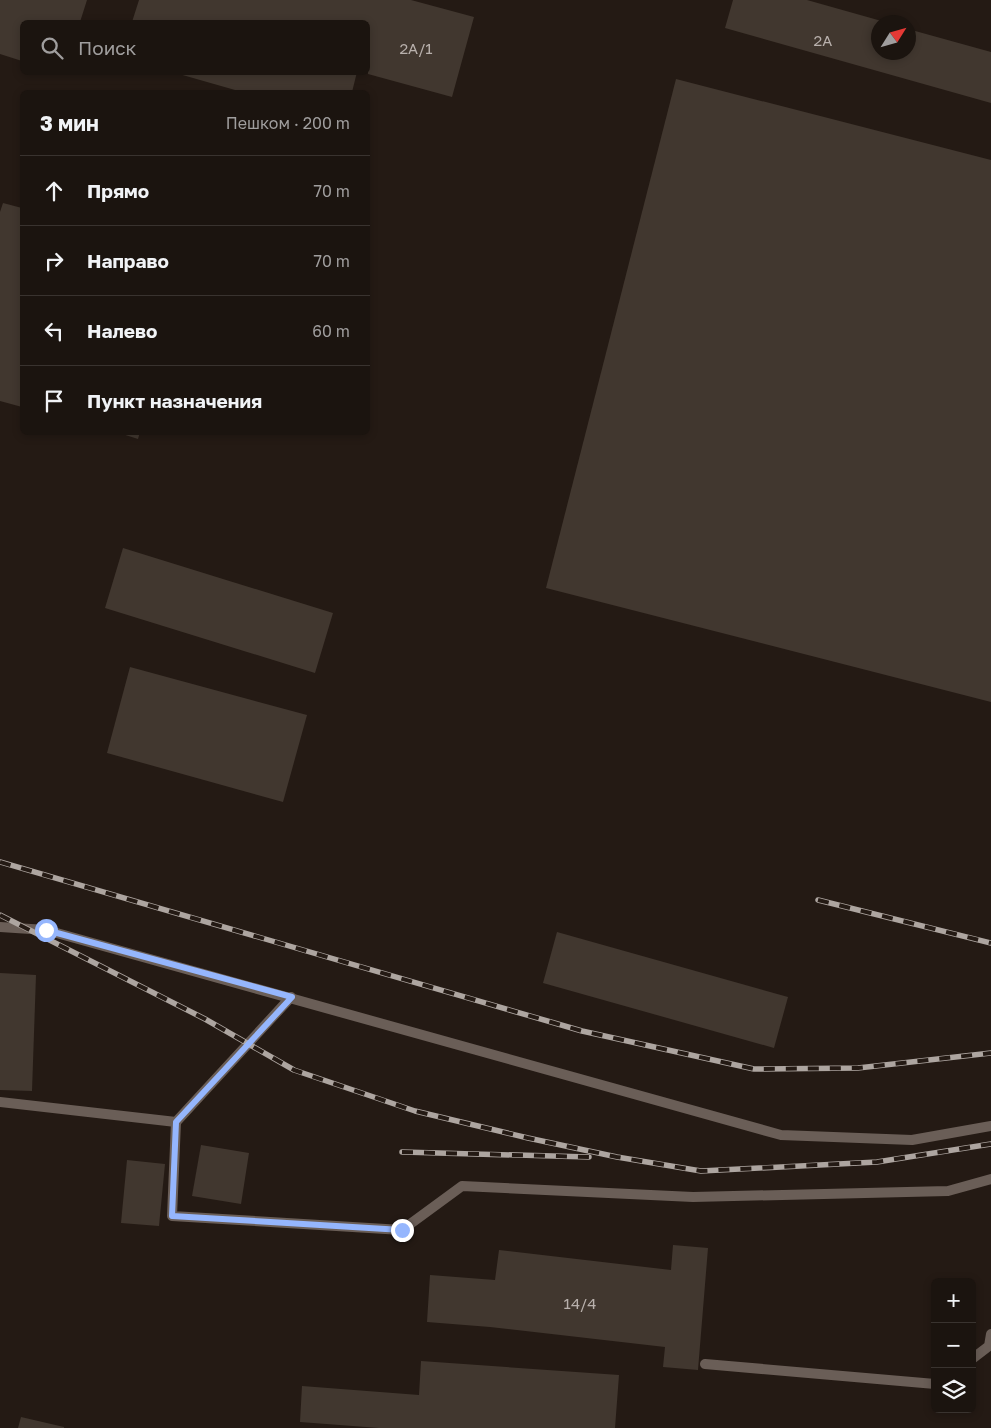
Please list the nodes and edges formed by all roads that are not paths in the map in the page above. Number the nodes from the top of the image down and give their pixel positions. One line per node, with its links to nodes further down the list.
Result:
1 (0, 927): 2 (lane)
2 (292, 997): 4 (lane); 5 (lane)
3 (0, 1102): 4 (lane)
4 (176, 1122): 6 (lane)
5 (991, 1126)
6 (991, 1179)
7 (991, 1334): 8 (lane)
8 (976, 1356)
9 (705, 1364): 10 (lane)
10 (931, 1384)

